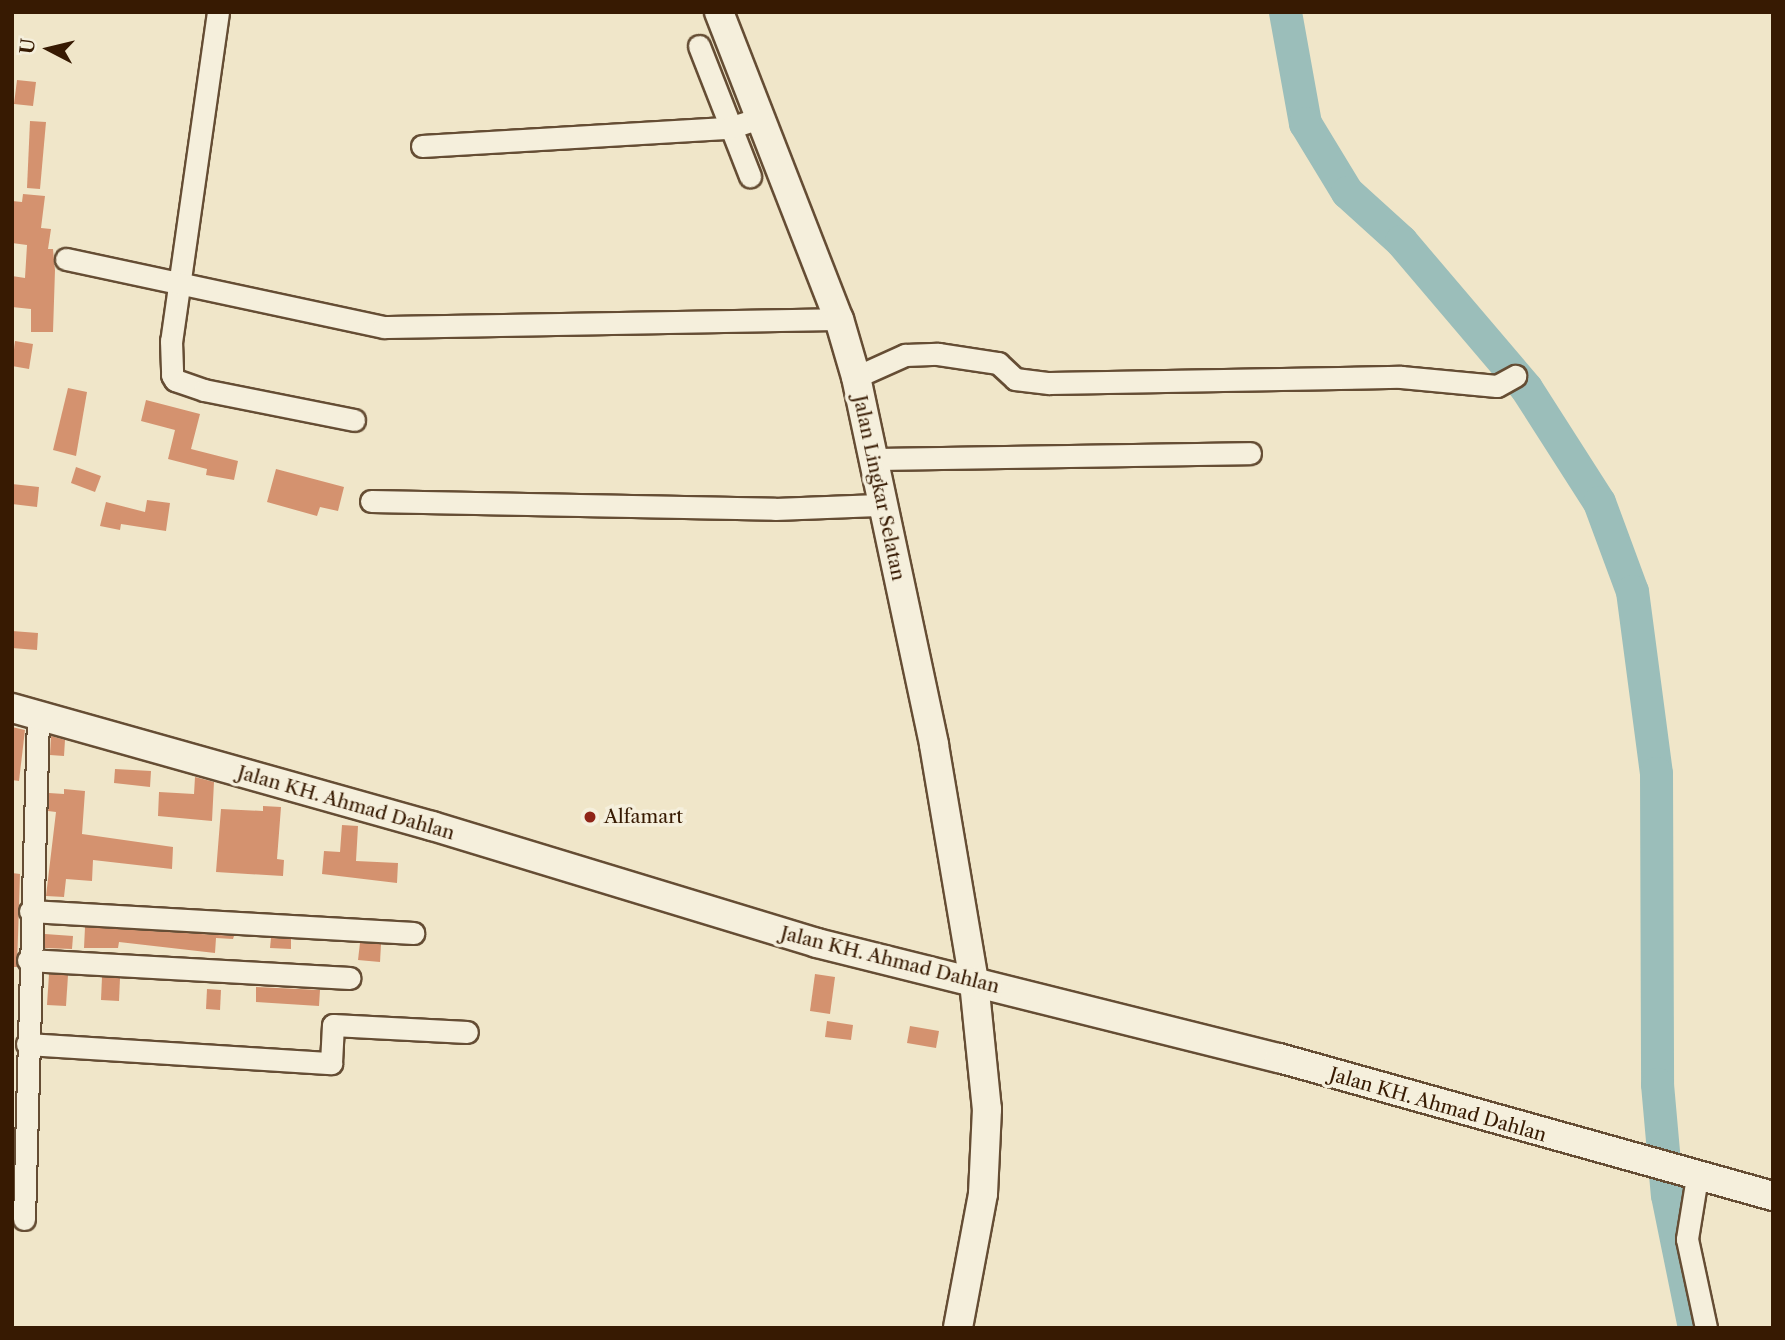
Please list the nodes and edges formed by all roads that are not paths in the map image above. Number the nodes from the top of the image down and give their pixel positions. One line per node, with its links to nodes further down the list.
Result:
1 (218, 12): 9 (street)
2 (719, 12): 4 (street, Jalan Lingkar Selatan)
3 (699, 46): 5 (street)
4 (759, 118): 5 (street); 10 (street, Jalan Lingkar Selatan)
5 (729, 128): 6 (street); 7 (street)
6 (422, 146)
7 (750, 176)
8 (66, 259): 9 (street)
9 (179, 284): 10 (street); 13 (street)
10 (839, 319): 12 (street, Jalan Lingkar Selatan)
11 (1515, 376): 12 (street)
12 (856, 377): 15 (street, Jalan Lingkar Selatan)
13 (355, 419)
14 (1250, 453): 15 (street)
15 (872, 459): 17 (street, Jalan Lingkar Selatan)
16 (371, 501): 17 (street)
17 (881, 505): 24 (street, Jalan Lingkar Selatan)
18 (12, 708): 19 (street, Jalan KH. Ahmad Dahlan)
19 (38, 718): 20 (street); 24 (street, Jalan KH. Ahmad Dahlan)
20 (30, 911): 21 (street); 22 (street)
21 (413, 933)
22 (28, 960): 23 (street); 26 (street)
23 (349, 978)
24 (980, 984): 28 (street, Jalan KH. Ahmad Dahlan); 31 (street, Jalan Lingkar Selatan)
25 (467, 1032): 26 (street)
26 (27, 1044): 27 (street)
27 (19, 1065): 30 (street)
28 (1688, 1175): 29 (street, Jalan KH. Ahmad Dahlan); 32 (street)
29 (1773, 1196)
30 (24, 1219)
31 (958, 1328)
32 (1706, 1328)

